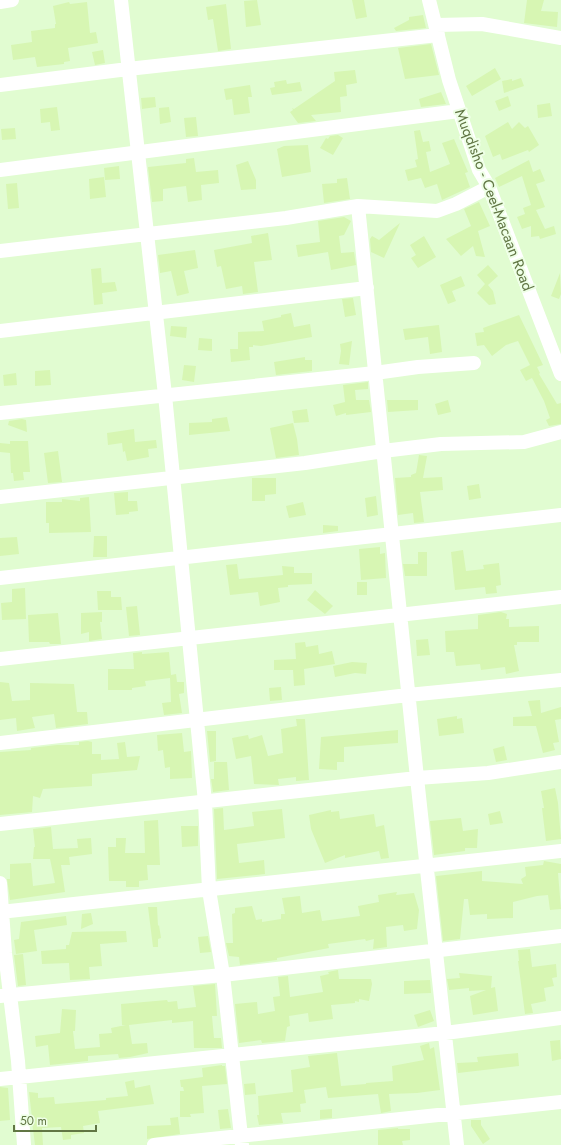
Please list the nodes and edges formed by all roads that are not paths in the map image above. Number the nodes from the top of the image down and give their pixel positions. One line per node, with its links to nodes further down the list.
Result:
1 (12, 0): 4 (street)
2 (121, 0): 7 (street)
3 (429, 0): 5 (street, Muqdisho - Ceel-Macaan Road)
4 (0, 2)
5 (437, 30): 6 (street); 7 (street); 9 (street, Muqdisho - Ceel-Macaan Road)
6 (561, 38)
7 (128, 69): 8 (street); 10 (street)
8 (0, 85)
9 (459, 111): 10 (street); 12 (street, Muqdisho - Ceel-Macaan Road)
10 (138, 153): 11 (street); 14 (street)
11 (0, 170)
12 (489, 187): 13 (street); 21 (street, Muqdisho - Ceel-Macaan Road)
13 (358, 206): 14 (street); 16 (street)
14 (147, 233): 15 (street); 17 (street)
15 (0, 251)
16 (367, 288): 17 (street); 20 (street)
17 (156, 314): 18 (street); 22 (street)
18 (0, 331)
19 (474, 363): 20 (street)
20 (375, 373): 22 (street); 25 (street)
21 (561, 374)
22 (165, 395): 23 (street); 26 (street)
23 (0, 413)
24 (561, 432): 25 (street)
25 (383, 451): 26 (street); 29 (street)
26 (173, 479): 27 (street); 30 (street)
27 (0, 498)
28 (561, 515): 29 (street)
29 (392, 534): 30 (street); 33 (street)
30 (181, 558): 31 (street); 34 (street)
31 (0, 578)
32 (561, 597): 33 (street)
33 (400, 615): 34 (street); 37 (street)
34 (189, 638): 35 (street); 38 (street)
35 (0, 659)
36 (561, 680): 37 (street)
37 (408, 695): 38 (street); 41 (street)
38 (197, 721): 39 (street); 42 (street)
39 (0, 743)
40 (561, 762): 41 (street)
41 (417, 778): 42 (street); 45 (street)
42 (204, 802): 43 (street); 47 (street)
43 (0, 824)
44 (561, 851): 45 (street)
45 (427, 866): 47 (street); 50 (street)
46 (0, 883): 48 (street)
47 (209, 890): 48 (street); 51 (street)
48 (1, 912): 52 (street)
49 (561, 936): 50 (street)
50 (436, 950): 51 (street); 54 (street)
51 (223, 975): 52 (street); 55 (street)
52 (5, 995): 56 (street)
53 (561, 1018): 54 (street)
54 (445, 1033): 55 (street); 59 (street)
55 (232, 1055): 56 (street); 60 (street)
56 (19, 1077): 57 (street); 61 (street)
57 (0, 1079)
58 (561, 1102): 59 (street)
59 (454, 1112): 60 (street); 63 (street)
60 (242, 1140): 62 (street)
61 (24, 1145)
62 (154, 1145)
63 (457, 1145)

